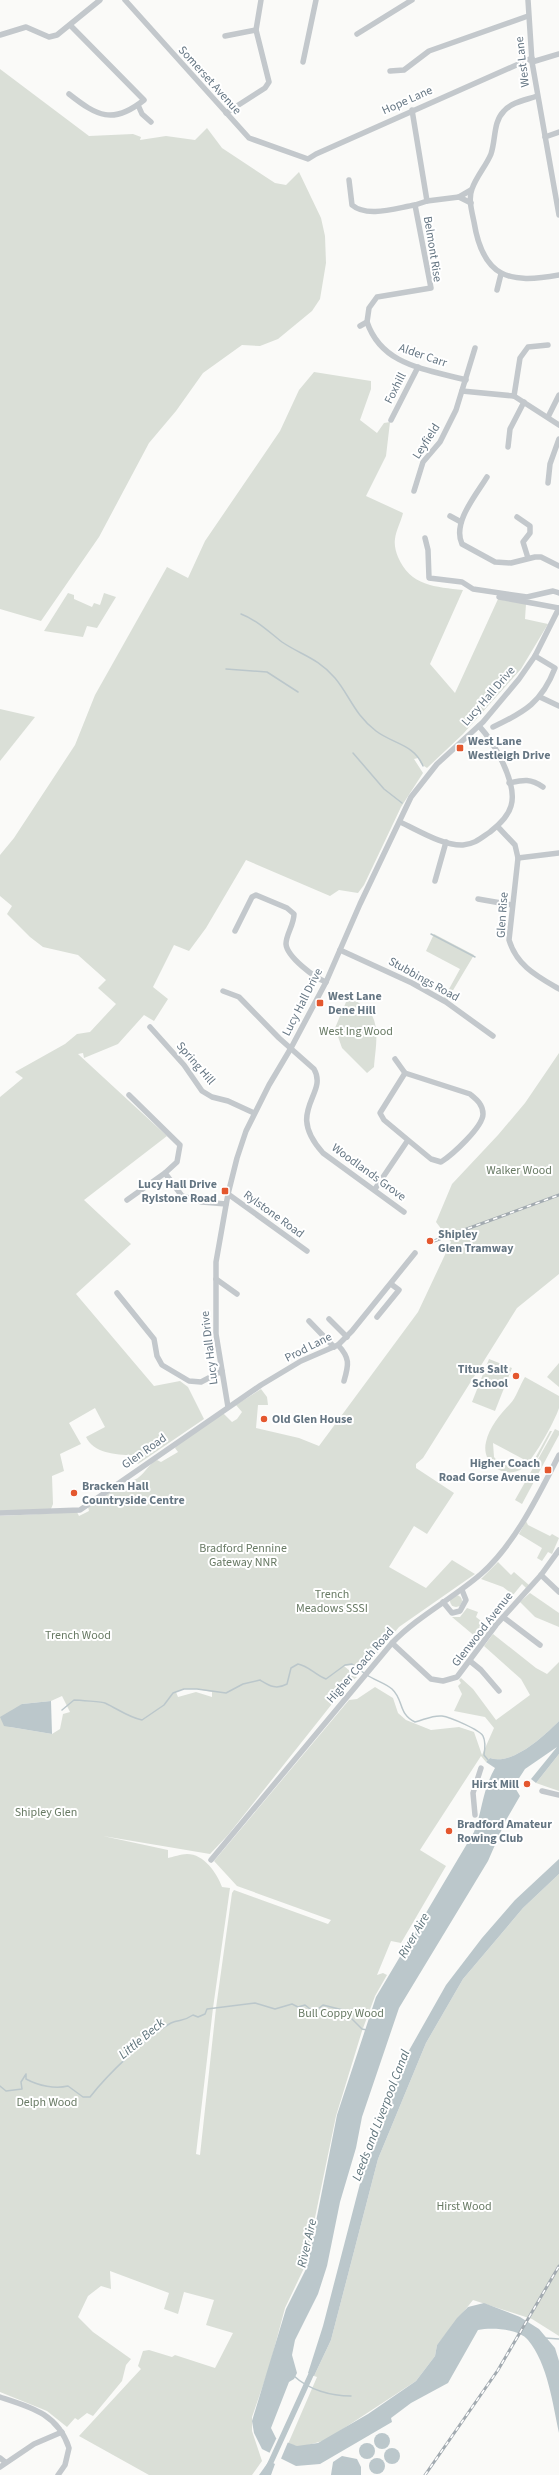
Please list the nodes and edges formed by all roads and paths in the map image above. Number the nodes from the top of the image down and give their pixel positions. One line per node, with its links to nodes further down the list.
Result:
1 (100, 0): 9 (street)
2 (125, 0): 22 (street, Somerset Avenue)
3 (261, 0): 10 (street)
4 (316, 0): 16 (street)
5 (412, 0): 7 (street)
6 (528, 0): 8 (street, West Lane)
7 (400, 3): 11 (street)
8 (528, 16): 15 (street, West Lane); 17 (street)
9 (71, 26): 12 (street); 20 (street)
10 (256, 30): 13 (street); 22 (street)
11 (357, 34)
12 (0, 35)
13 (225, 36)
14 (559, 54): 15 (street, Hope Lane)
15 (532, 60): 19 (street, West Lane); 21 (street, Hope Lane)
16 (303, 62)
17 (390, 71)
18 (69, 94): 20 (street)
19 (537, 96): 25 (street, West Lane); 28 (street)
20 (138, 105): 23 (street)
21 (412, 110): 26 (street, Hope Lane); 30 (street, Belmont Rise)
22 (226, 114): 26 (street, Somerset Avenue)
23 (151, 122)
24 (559, 132): 25 (street)
25 (545, 137): 33 (street, West Lane)
26 (293, 153)
27 (349, 180): 32 (street)
28 (471, 190): 29 (street); 31 (street)
29 (459, 197): 30 (street); 31 (street)
30 (427, 201): 32 (street, Belmont Rise)
31 (471, 203): 34 (street)
32 (415, 205): 37 (street, Belmont Rise)
33 (559, 215)
34 (501, 274): 35 (street); 36 (street)
35 (559, 275)
36 (497, 290)
37 (367, 322): 38 (street); 41 (street, Alder Carr)
38 (360, 326)
39 (548, 345): 45 (street)
40 (476, 348): 42 (street, Leyfield)
41 (418, 367): 42 (street, Alder Carr); 48 (street, Foxhill)
42 (466, 380): 43 (street, Leyfield)
43 (462, 392): 45 (street); 54 (street, Leyfield)
44 (559, 395): 47 (street)
45 (514, 396): 46 (street)
46 (524, 402): 47 (street); 51 (street)
47 (548, 417): 49 (street)
48 (391, 420)
49 (559, 425)
50 (559, 439): 53 (street)
51 (508, 447)
52 (487, 477): 57 (street)
53 (548, 483)
54 (414, 491)
55 (450, 516): 57 (street)
56 (517, 517): 59 (street)
57 (461, 522): 59 (street)
58 (426, 538): 62 (street)
59 (528, 558): 60 (street)
60 (559, 566)
61 (422, 576): 62 (street)
62 (429, 578): 63 (street)
63 (559, 593)
64 (499, 597): 65 (street)
65 (559, 608): 66 (street)
66 (535, 656): 67 (street); 70 (street, Lucy Hall Drive)
67 (557, 669): 68 (street)
68 (540, 697): 69 (street); 71 (street)
69 (559, 706)
70 (479, 726): 72 (street); 74 (street, Lucy Hall Drive)
71 (494, 727)
72 (509, 783): 73 (street); 75 (street)
73 (543, 787)
74 (400, 822): 76 (street); 83 (street, Lucy Hall Drive)
75 (498, 827): 76 (street); 78 (street)
76 (446, 842): 79 (street)
77 (559, 853): 78 (street)
78 (518, 858): 81 (street, Glen Rise)
79 (435, 881)
80 (478, 899): 81 (street)
81 (512, 905): 85 (street, Glen Rise)
82 (235, 931): 84 (street)
83 (340, 950): 84 (street, Lucy Hall Drive); 88 (street, Stubbings Road)
84 (326, 982): 89 (street, Lucy Hall Drive)
85 (559, 989)
86 (223, 991): 89 (street)
87 (150, 1027): 93 (street, Spring Hill)
88 (493, 1036)
89 (291, 1048): 93 (street, Lucy Hall Drive); 96 (street, Woodlands Grove)
90 (395, 1059): 91 (street)
91 (404, 1073): 94 (street); 94 (street)
92 (129, 1095): 95 (street)
93 (254, 1113): 97 (street, Lucy Hall Drive)
94 (408, 1140): 96 (street)
95 (165, 1173): 98 (street); 99 (street)
96 (375, 1189): 100 (street, Woodlands Grove)
97 (228, 1194): 99 (street, Lucy Hall Drive); 101 (street, Rylstone Road)
98 (127, 1200)
99 (226, 1204): 103 (street, Lucy Hall Drive)
100 (404, 1212)
101 (307, 1251)
102 (415, 1253): 104 (street, Prod Lane)
103 (216, 1279): 106 (street); 112 (street, Lucy Hall Drive)
104 (391, 1284): 107 (street); 110 (street, Prod Lane)
105 (117, 1293): 112 (street)
106 (237, 1294)
107 (377, 1317)
108 (329, 1319): 110 (street)
109 (309, 1321): 111 (street)
110 (347, 1337): 111 (street, Prod Lane)
111 (336, 1346): 113 (street); 114 (street, Prod Lane)
112 (222, 1371): 114 (street, Lucy Hall Drive)
113 (344, 1381)
114 (228, 1407): 116 (street, Glen Road)
115 (559, 1455): 119 (street, Higher Coach Road)
116 (0, 1513)
117 (559, 1550): 118 (street, Glenwood Avenue)
118 (541, 1575): 120 (street); 122 (street, Glenwood Avenue)
119 (462, 1590): 121 (street, Higher Coach Road); 121 (street)
120 (559, 1592)
121 (444, 1602): 123 (street, Higher Coach Road)
122 (503, 1617): 124 (street); 125 (street, Glenwood Avenue)
123 (392, 1643): 125 (street, Glenwood Avenue); 131 (street, Higher Coach Road)
124 (540, 1645)
125 (470, 1661): 126 (street)
126 (499, 1691)
127 (481, 1768): 130 (street)
128 (542, 1791): 129 (street)
129 (559, 1795)
130 (475, 1815)
131 (211, 1860)
132 (0, 2397): 133 (street)
133 (62, 2432): 135 (street); 137 (street)
134 (0, 2458): 135 (street)
135 (5, 2462): 136 (street)
136 (0, 2467)
137 (58, 2475)

